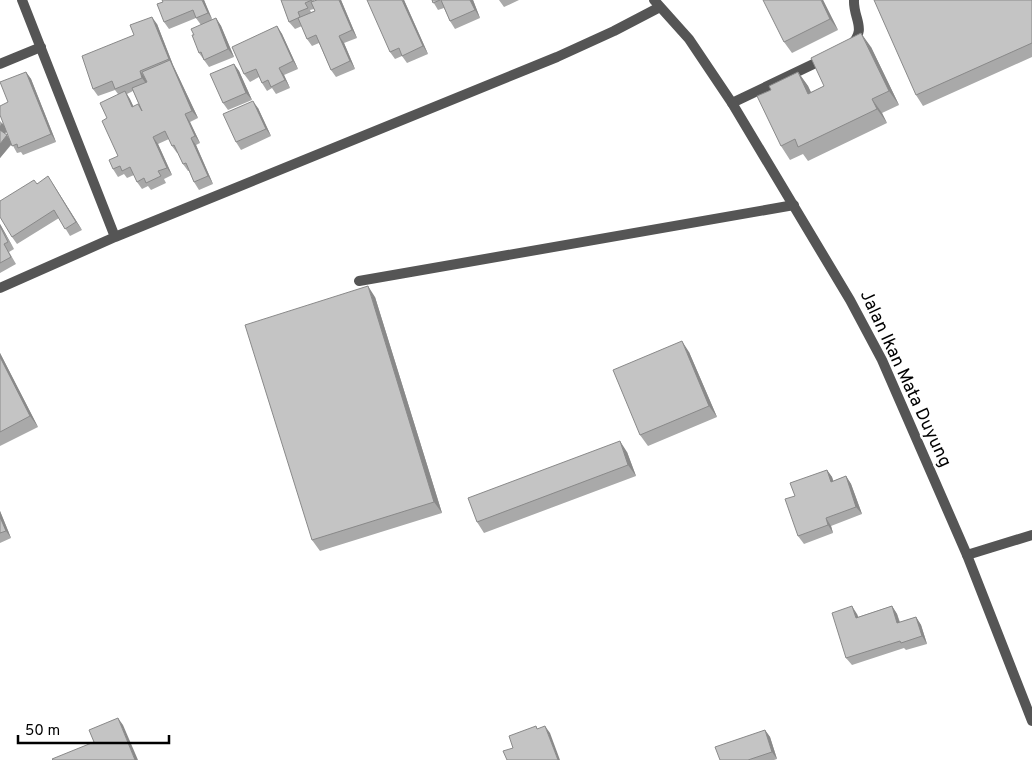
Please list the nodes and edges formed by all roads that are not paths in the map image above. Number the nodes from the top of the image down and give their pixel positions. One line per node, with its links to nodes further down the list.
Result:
1 (22, 0): 4 (street)
2 (854, 0): 6 (street)
3 (657, 4): 6 (street, Jalan Ikan Mata Duyung); 8 (street)
4 (41, 47): 5 (street); 8 (street)
5 (0, 64)
6 (732, 103): 7 (street, Jalan Ikan Mata Duyung)
7 (794, 205): 9 (street); 12 (street, Jalan Ikan Mata Duyung)
8 (115, 237): 10 (street)
9 (359, 281)
10 (0, 288)
11 (1032, 536): 12 (street)
12 (967, 555): 13 (street, Jalan Ikan Mata Duyung)
13 (1032, 721)

